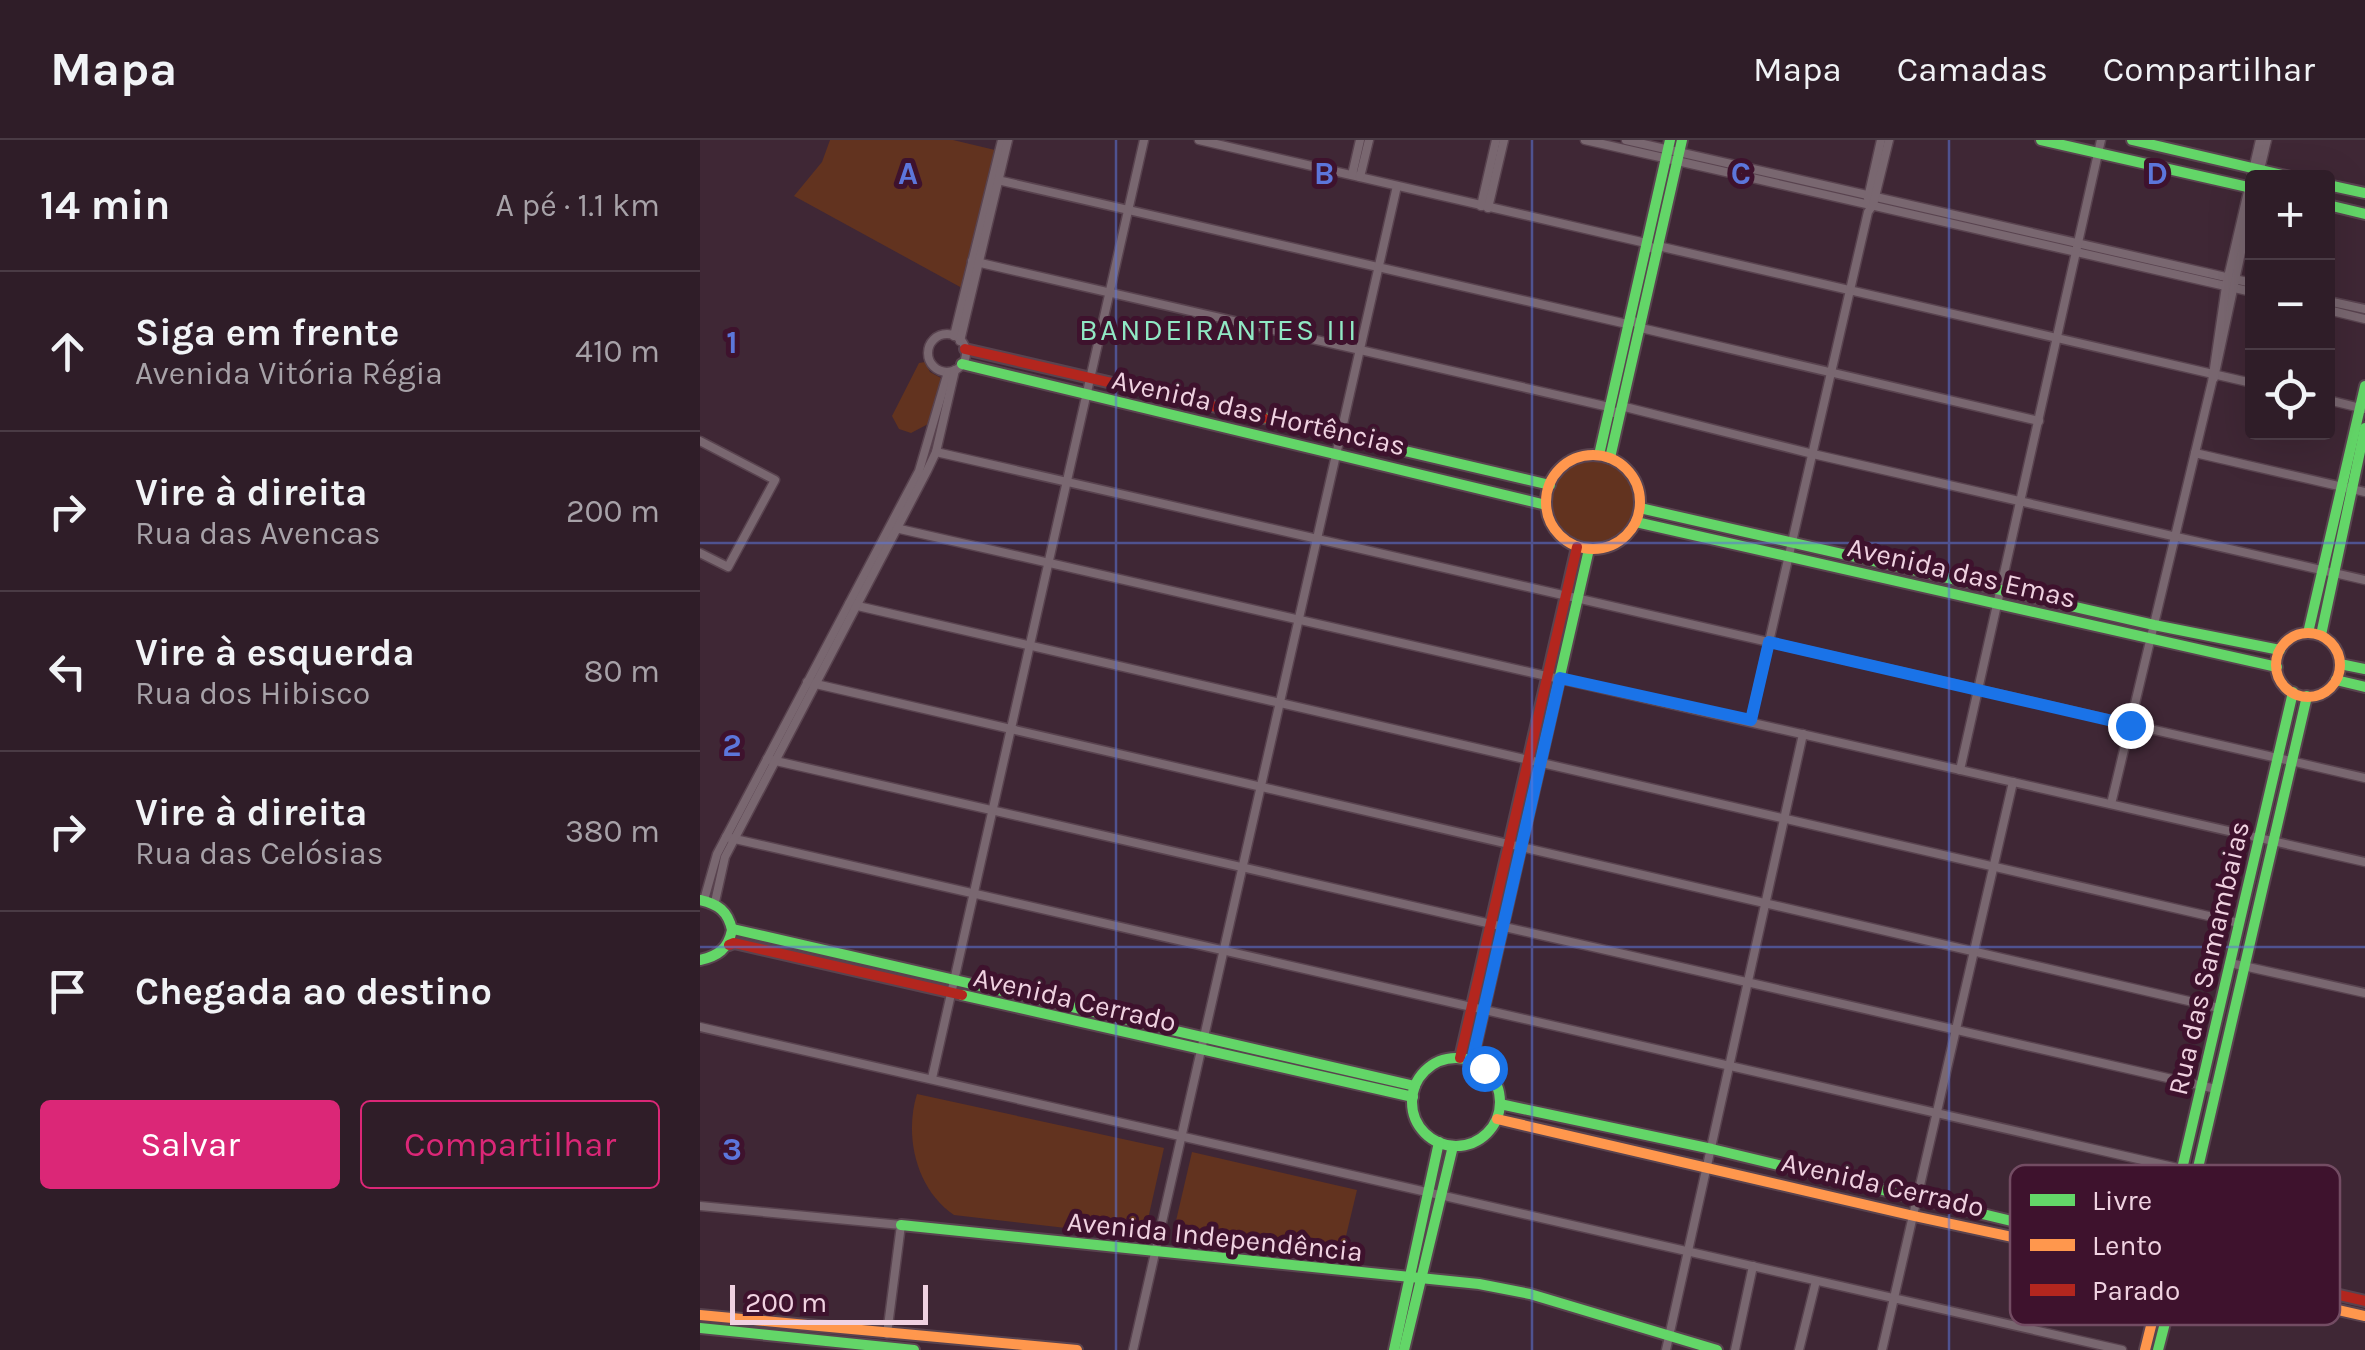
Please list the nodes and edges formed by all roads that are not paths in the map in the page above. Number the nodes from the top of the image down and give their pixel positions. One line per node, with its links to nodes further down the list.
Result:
1 (1005, 140): 21 (street)
2 (1144, 140): 29 (street)
3 (1199, 140): 20 (street)
4 (1360, 140): 20 (street)
5 (1368, 140): 20 (street)
6 (1496, 140): 27 (street)
7 (1504, 140): 27 (street)
8 (1585, 140): 16 (street)
9 (1626, 140): 16 (street)
10 (1881, 140): 26 (street)
11 (1889, 140): 26 (street)
12 (2042, 140): 17 (street)
13 (2103, 140): 17 (street)
14 (2132, 140): 18 (street)
15 (2263, 140): 19 (street)
16 (1674, 150): 26 (street); 33 (street)
17 (2100, 153): 23 (street); 34 (street)
18 (2249, 170)
19 (2257, 170)
20 (1356, 176): 22 (street)
21 (996, 180): 29 (street); 35 (street)
22 (1398, 186): 27 (street); 36 (street)
23 (2245, 187)
24 (2335, 187): 25 (street)
25 (2365, 193)
26 (1870, 203): 34 (street); 40 (street)
27 (1484, 207): 33 (street)
28 (2335, 208): 30 (street)
29 (1128, 210): 36 (street); 41 (street)
30 (2365, 214)
31 (2245, 215): 37 (street)
32 (2245, 227): 37 (street)
33 (1652, 245): 40 (street); 46 (street); 47 (street)
34 (2078, 249): 37 (street); 48 (street)
35 (976, 262): 41 (street); 49 (street)
36 (1379, 268): 46 (street); 50 (street)
37 (2230, 282): 38 (street); 39 (street); 53 (street)
38 (2245, 283)
39 (2245, 289)
40 (1850, 291): 48 (street); 52 (street)
41 (1110, 293): 50 (street); 54 (street)
42 (2335, 303): 43 (street)
43 (2365, 310)
44 (2335, 312): 45 (street)
45 (2365, 319)
46 (1628, 324): 47 (street); 59 (street)
47 (1641, 328): 52 (street); 61 (street)
48 (2057, 338): 53 (street); 62 (street)
49 (960, 342): 51 (street); 51 (street); 54 (street, Avenida das Hortências)
50 (1360, 350): 59 (street); 64 (street)
51 (955, 369): 57 (street, Avenida das Hortências); 66 (street); 78 (street)
52 (1832, 372): 62 (street); 69 (street)
53 (2213, 377): 55 (street); 67 (street)
54 (1090, 378): 57 (street); 64 (street, Avenida das Hortências)
55 (2245, 382)
56 (2365, 386): 60 (street)
57 (1087, 394): 68 (street, Avenida das Hortências); 71 (street)
58 (2335, 402): 60 (street)
59 (1609, 407): 61 (street); 70 (street)
60 (2363, 408): 73 (street)
61 (1622, 409): 69 (street); 70 (street)
62 (2039, 420): 74 (street)
63 (2365, 428): 73 (street)
64 (1340, 435): 68 (street); 72 (street, Avenida das Hortências)
65 (700, 440): 83 (street)
66 (936, 452): 71 (street); 78 (street)
67 (2195, 453): 73 (street); 79 (street)
68 (1336, 454): 75 (street, Avenida das Hortências); 80 (street)
69 (1813, 454): 74 (street); 81 (street)
70 (1604, 456): 72 (street); 76 (street)
71 (1066, 483): 80 (street); 85 (street)
72 (1550, 485): 75 (street)
73 (2353, 489): 86 (street)
74 (2020, 501): 79 (street); 88 (street)
75 (1546, 505): 82 (street)
76 (1640, 508): 77 (street); 81 (street, Avenida das Emas)
77 (1636, 522): 82 (street); 84 (street, Avenida das Emas)
78 (895, 528): 85 (street); 91 (street)
79 (2175, 536): 86 (street); 93 (street)
80 (1317, 540): 89 (street); 92 (street)
81 (1792, 543): 84 (street); 88 (street, Avenida das Emas)
82 (1583, 548): 89 (street)
83 (700, 553)
84 (1789, 556): 90 (street, Avenida das Emas); 97 (street)
85 (1049, 561): 92 (street); 98 (street)
86 (2328, 571): 87 (street); 94 (street); 95 (street)
87 (2365, 580)
88 (2001, 590): 90 (street); 93 (street, Avenida das Emas)
89 (1572, 598): 97 (street); 103 (street)
90 (1998, 604): 96 (street, Avenida das Emas); 107 (street)
91 (854, 605): 98 (street); 105 (street)
92 (1299, 618): 103 (street); 110 (street)
93 (2154, 625): 96 (street); 99 (street, Avenida das Emas)
94 (2308, 633): 95 (street); 99 (street)
95 (2321, 636): 100 (street)
96 (2150, 639): 101 (street, Avenida das Emas); 112 (street)
97 (1769, 642): 107 (street); 111 (street)
98 (1030, 646): 110 (street); 113 (street)
99 (2280, 650): 101 (street)
100 (2340, 664): 102 (street); 104 (street)
101 (2277, 667): 108 (street)
102 (2365, 669)
103 (1554, 677): 111 (street); 117 (street)
104 (2336, 680): 106 (street); 109 (street)
105 (812, 683): 113 (street); 116 (street)
106 (2365, 687)
107 (1978, 690): 112 (street); 119 (street)
108 (2294, 692): 109 (street); 115 (street, Rua das Samambaias)
109 (2308, 696): 118 (street, Rua das Samambaias)
110 (1280, 704): 117 (street); 122 (street)
111 (1751, 720): 114 (street)
112 (2130, 725): 115 (street); 123 (street)
113 (1011, 728): 122 (street); 124 (street)
114 (1803, 734): 119 (street); 125 (street)
115 (2276, 758): 118 (street); 127 (street, Rua das Samambaias)
116 (772, 760): 124 (street); 126 (street)
117 (1535, 761): 125 (street); 129 (street)
118 (2291, 761): 120 (street); 128 (street, Rua das Samambaias)
119 (1960, 770): 121 (street)
120 (2365, 778)
121 (2013, 782): 123 (street); 132 (street)
122 (1261, 785): 129 (street); 131 (street)
123 (2111, 804): 127 (street)
124 (993, 809): 131 (street); 133 (street)
125 (1784, 819): 132 (street); 135 (street)
126 (730, 838): 133 (street); 134 (street)
127 (2258, 838): 128 (street); 136 (street, Rua das Samambaias)
128 (2273, 842): 130 (street); 144 (street, Rua das Samambaias)
129 (1516, 843): 135 (street); 137 (street)
130 (2365, 862)
131 (1243, 866): 137 (street); 140 (street)
132 (1995, 868): 136 (street); 141 (street)
133 (974, 892): 140 (street); 145 (street)
134 (706, 901): 138 (street)
135 (1766, 902): 141 (street); 146 (street)
136 (2239, 924): 143 (street, Rua das Samambaias)
137 (1498, 926): 146 (street); 149 (street)
138 (733, 929): 139 (street); 145 (street, Avenida Cerrado)
139 (729, 945): 142 (street); 148 (street, Avenida Cerrado)
140 (1224, 949): 149 (street); 153 (street)
141 (1976, 950): 150 (street); 152 (street)
142 (700, 960)
143 (2230, 962): 144 (street); 150 (street, Rua das Samambaias)
144 (2245, 966): 147 (street); 159 (street, Rua das Samambaias)
145 (954, 980): 148 (street); 153 (street, Avenida Cerrado)
146 (1748, 983): 152 (street); 156 (street)
147 (2365, 993)
148 (951, 994): 154 (street, Avenida Cerrado); 157 (street)
149 (1480, 1008): 155 (street); 156 (street)
150 (2219, 1008): 158 (street, Rua das Samambaias)
151 (700, 1027): 157 (street)
152 (1958, 1030): 158 (street); 162 (street)
153 (1204, 1037): 154 (street); 160 (street, Avenida Cerrado)
154 (1201, 1050): 160 (street, Avenida Cerrado); 164 (street)
155 (1466, 1059): 160 (street); 161 (street)
156 (1730, 1066): 162 (street); 167 (street)
157 (932, 1078): 164 (street)
158 (2202, 1085): 159 (street); 169 (street, Rua das Samambaias)
159 (2216, 1089): 170 (street, Rua das Samambaias)
160 (1414, 1091): 165 (street)
161 (1500, 1104): 163 (street); 167 (street, Avenida Cerrado)
162 (1938, 1114): 168 (street); 173 (street)
163 (1497, 1119): 166 (street); 171 (street, Avenida Cerrado)
164 (1182, 1135): 172 (street); 179 (street)
165 (1440, 1142): 166 (street); 172 (street)
166 (1453, 1146): 172 (street)
167 (1712, 1149): 171 (street); 173 (street, Avenida Cerrado)
168 (2164, 1165)
169 (2183, 1165)
170 (2196, 1165)
171 (1708, 1166): 175 (street, Avenida Cerrado); 180 (street)
172 (1433, 1195): 180 (street); 182 (street)
173 (1918, 1199): 175 (street); 176 (street, Avenida Cerrado)
174 (700, 1206): 177 (street, Avenida Independência)
175 (1914, 1216): 178 (street, Avenida Cerrado); 185 (street)
176 (2010, 1223)
177 (901, 1225): 179 (street, Avenida Independência); 193 (street)
178 (2010, 1234)
179 (1155, 1252): 182 (street, Avenida Independência); 197 (street)
180 (1689, 1253): 181 (street); 194 (street)
181 (1752, 1266): 183 (street); 202 (street)
182 (1414, 1279): 194 (street, Avenida Independência); 198 (street); 199 (street)
183 (1816, 1281): 185 (street); 203 (street)
184 (2340, 1295): 186 (street)
185 (1896, 1300): 204 (street); 205 (street)
186 (2365, 1301)
187 (2340, 1310): 189 (street)
188 (700, 1315): 193 (street)
189 (2365, 1316)
190 (2154, 1325): 206 (street)
191 (2161, 1325): 207 (street)
192 (700, 1328): 195 (street)
193 (887, 1334): 196 (street)
194 (1671, 1334): 200 (street); 201 (street, Avenida Independência)
195 (914, 1350)
196 (1077, 1350)
197 (1133, 1350)
198 (1394, 1350)
199 (1404, 1350)
200 (1666, 1350)
201 (1717, 1350)
202 (1734, 1350)
203 (1799, 1350)
204 (1882, 1350)
205 (2122, 1350)
206 (2145, 1350)
207 (2158, 1350)

